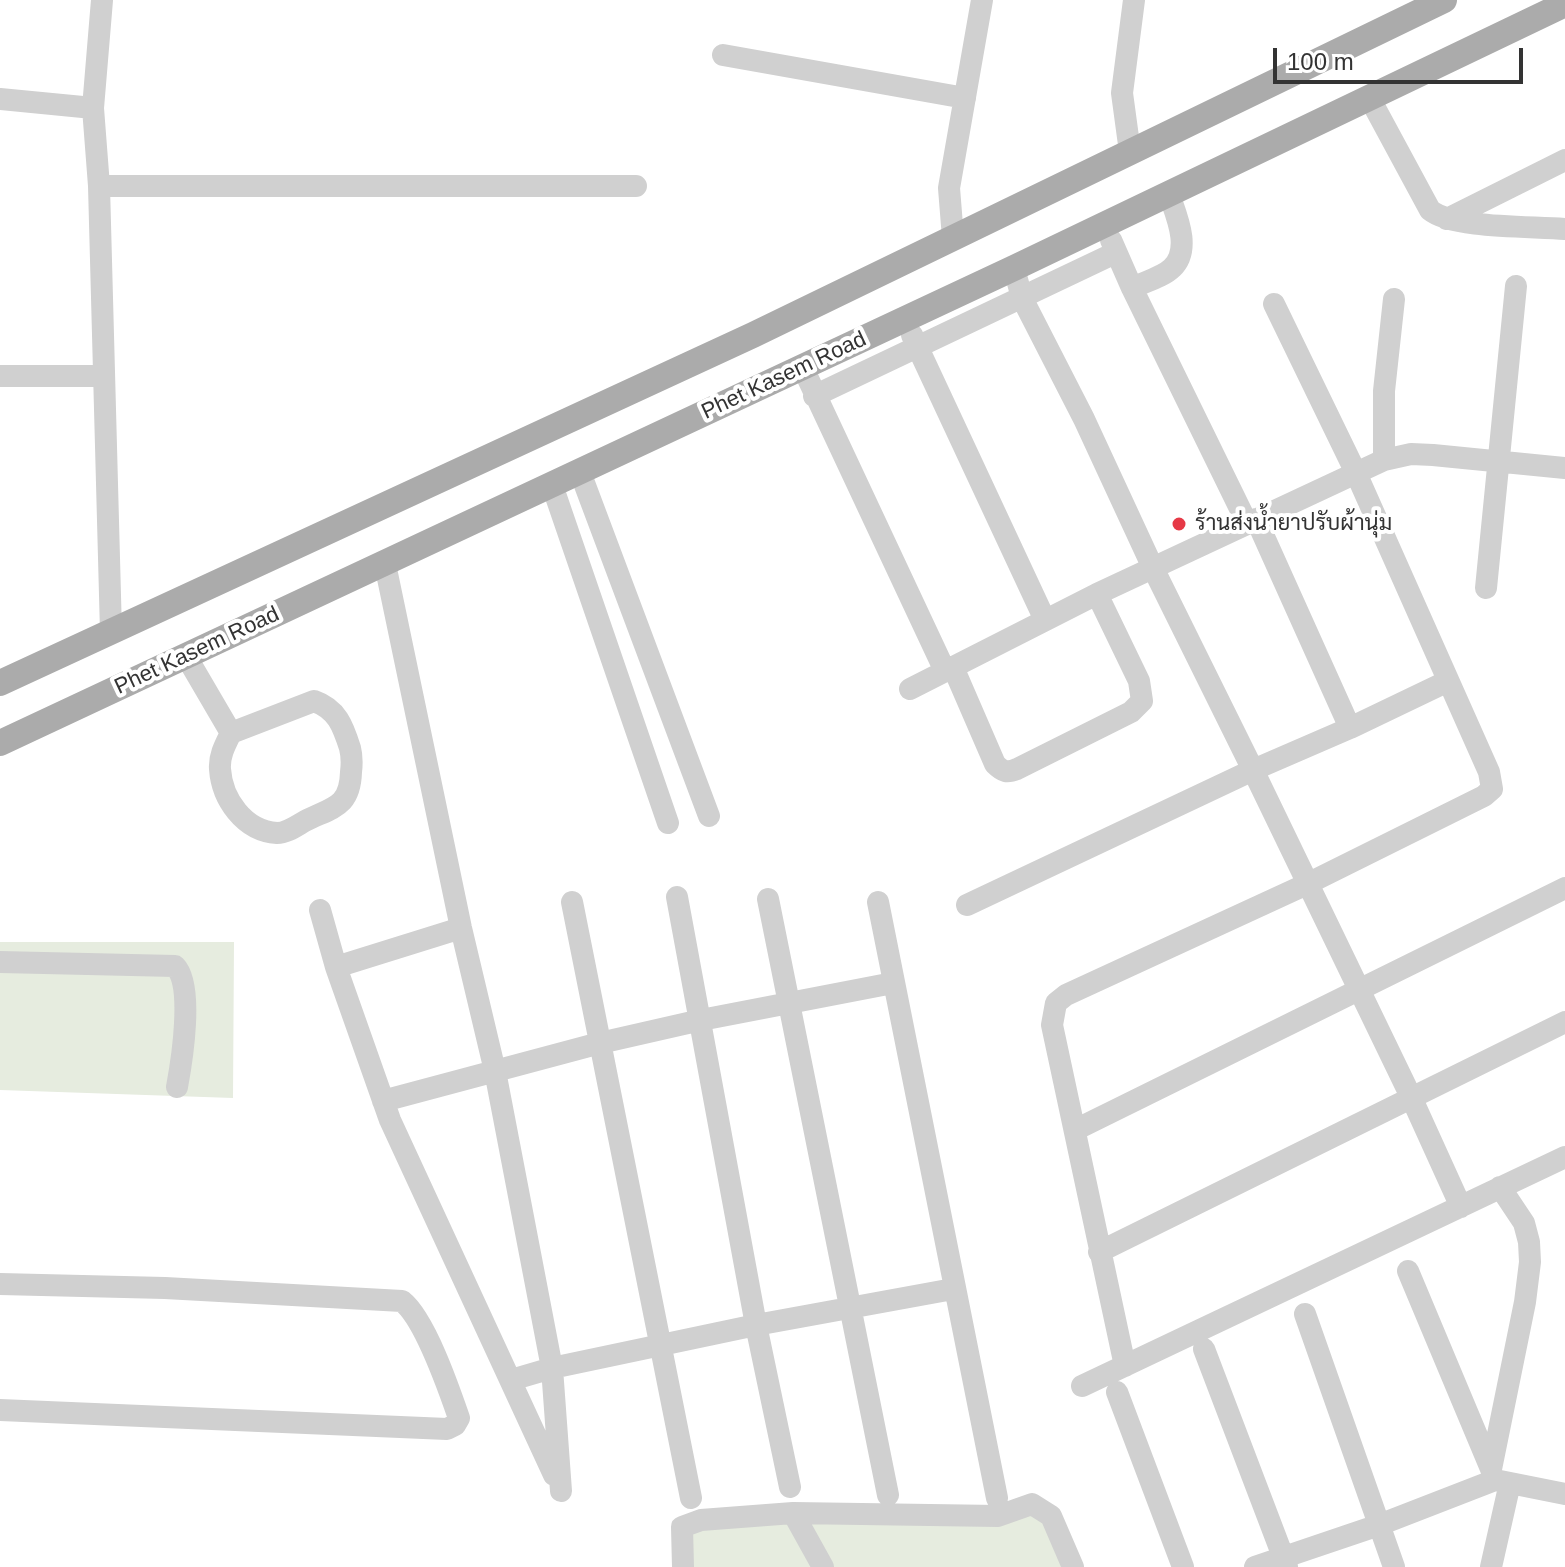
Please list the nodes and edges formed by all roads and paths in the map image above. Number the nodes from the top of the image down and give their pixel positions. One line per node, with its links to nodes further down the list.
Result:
1 (102, 0): 10 (street)
2 (982, 0): 8 (street)
3 (1134, 0): 11 (street)
4 (1444, 0): 11 (main road)
5 (1565, 4): 7 (main road, Phet Kasem Road)
6 (723, 55): 8 (street)
7 (1369, 97): 15 (main road, Phet Kasem Road); 16 (street)
8 (965, 98): 19 (street)
9 (0, 99): 10 (street)
10 (93, 108): 13 (street)
11 (1130, 152): 19 (main road)
12 (1565, 160): 16 (street)
13 (99, 186): 14 (street); 31 (street)
14 (636, 186)
15 (1169, 194): 17 (main road, Phet Kasem Road); 23 (street)
16 (1447, 219): 18 (street)
17 (1106, 224): 20 (street); 21 (main road, Phet Kasem Road)
18 (1565, 229)
19 (953, 238): 45 (main road)
20 (1115, 253): 23 (street); 24 (street)
21 (1014, 268): 24 (street); 27 (main road, Phet Kasem Road)
22 (1516, 286): 34 (street)
23 (1132, 288): 39 (street)
24 (1022, 298): 28 (street); 41 (street)
25 (1394, 299): 33 (street)
26 (1274, 304): 37 (street)
27 (904, 320): 28 (street); 29 (main road, Phet Kasem Road)
28 (918, 347): 32 (street); 44 (street)
29 (803, 368): 32 (street); 36 (main road, Phet Kasem Road)
30 (0, 376): 31 (street)
31 (104, 376): 45 (street)
32 (814, 396): 47 (street)
33 (1384, 460): 34 (street); 37 (street)
34 (1499, 463): 35 (street); 42 (street)
35 (1565, 468)
36 (580, 472): 38 (main road, Phet Kasem Road); 55 (street)
37 (1356, 473): 39 (street); 48 (street)
38 (552, 485): 40 (main road, Phet Kasem Road); 56 (street)
39 (1252, 521): 41 (street); 51 (street)
40 (385, 564): 46 (main road, Phet Kasem Road); 65 (street)
41 (1153, 568): 43 (street); 54 (street)
42 (1486, 588)
43 (1097, 594): 44 (street); 47 (street)
44 (1045, 620): 47 (street)
45 (111, 632): 49 (main road)
46 (186, 656): 52 (street); 53 (main road, Phet Kasem Road)
47 (949, 669): 50 (street)
48 (1448, 681): 51 (street); 57 (street)
49 (0, 683)
50 (910, 689)
51 (1350, 728): 54 (street)
52 (231, 733): 52 (street)
53 (0, 743)
54 (1253, 770): 57 (street); 63 (street)
55 (709, 816)
56 (668, 823)
57 (1307, 884): 69 (street); 78 (street)
58 (1565, 888): 69 (street)
59 (677, 897): 71 (street)
60 (768, 899): 70 (street)
61 (572, 902): 73 (street)
62 (878, 902): 68 (street)
63 (967, 905)
64 (320, 910): 67 (street)
65 (461, 928): 67 (street); 74 (street)
66 (0, 962): 75 (street)
67 (336, 967): 77 (street)
68 (893, 983): 70 (street); 85 (street)
69 (1358, 990): 76 (street); 78 (street)
70 (789, 1004): 71 (street); 86 (street)
71 (701, 1020): 73 (street); 88 (street)
72 (1565, 1022): 76 (street)
73 (600, 1043): 74 (street); 89 (street)
74 (495, 1071): 77 (street); 92 (street)
75 (177, 1087)
76 (1412, 1099): 81 (street); 82 (street)
77 (383, 1101): 93 (street)
78 (1075, 1130): 82 (street)
79 (1565, 1157): 80 (street)
80 (1500, 1187): 81 (street); 97 (street)
81 (1461, 1207): 91 (street)
82 (1099, 1252): 91 (street)
83 (1408, 1271): 97 (street)
84 (0, 1284): 96 (street)
85 (953, 1289): 86 (street); 102 (street)
86 (850, 1309): 88 (street); 100 (street)
87 (1305, 1314): 104 (street)
88 (756, 1325): 89 (street); 98 (street)
89 (661, 1347): 92 (street); 101 (street)
90 (1204, 1349): 105 (street)
91 (1125, 1366): 94 (street)
92 (552, 1368): 93 (street); 93 (street)
93 (511, 1380)
94 (1082, 1386)
95 (1117, 1392): 109 (street)
96 (0, 1410)
97 (1498, 1477): 99 (street); 104 (street); 112 (street)
98 (790, 1487)
99 (1565, 1494)
100 (888, 1495)
101 (691, 1498)
102 (997, 1498)
103 (793, 1513): 106 (street); 107 (street); 108 (street)
104 (1379, 1525): 105 (street); 111 (street)
105 (1286, 1562): 110 (street)
106 (683, 1567)
107 (823, 1567)
108 (1073, 1567)
109 (1183, 1567)
110 (1255, 1567)
111 (1394, 1567)
112 (1491, 1567)

